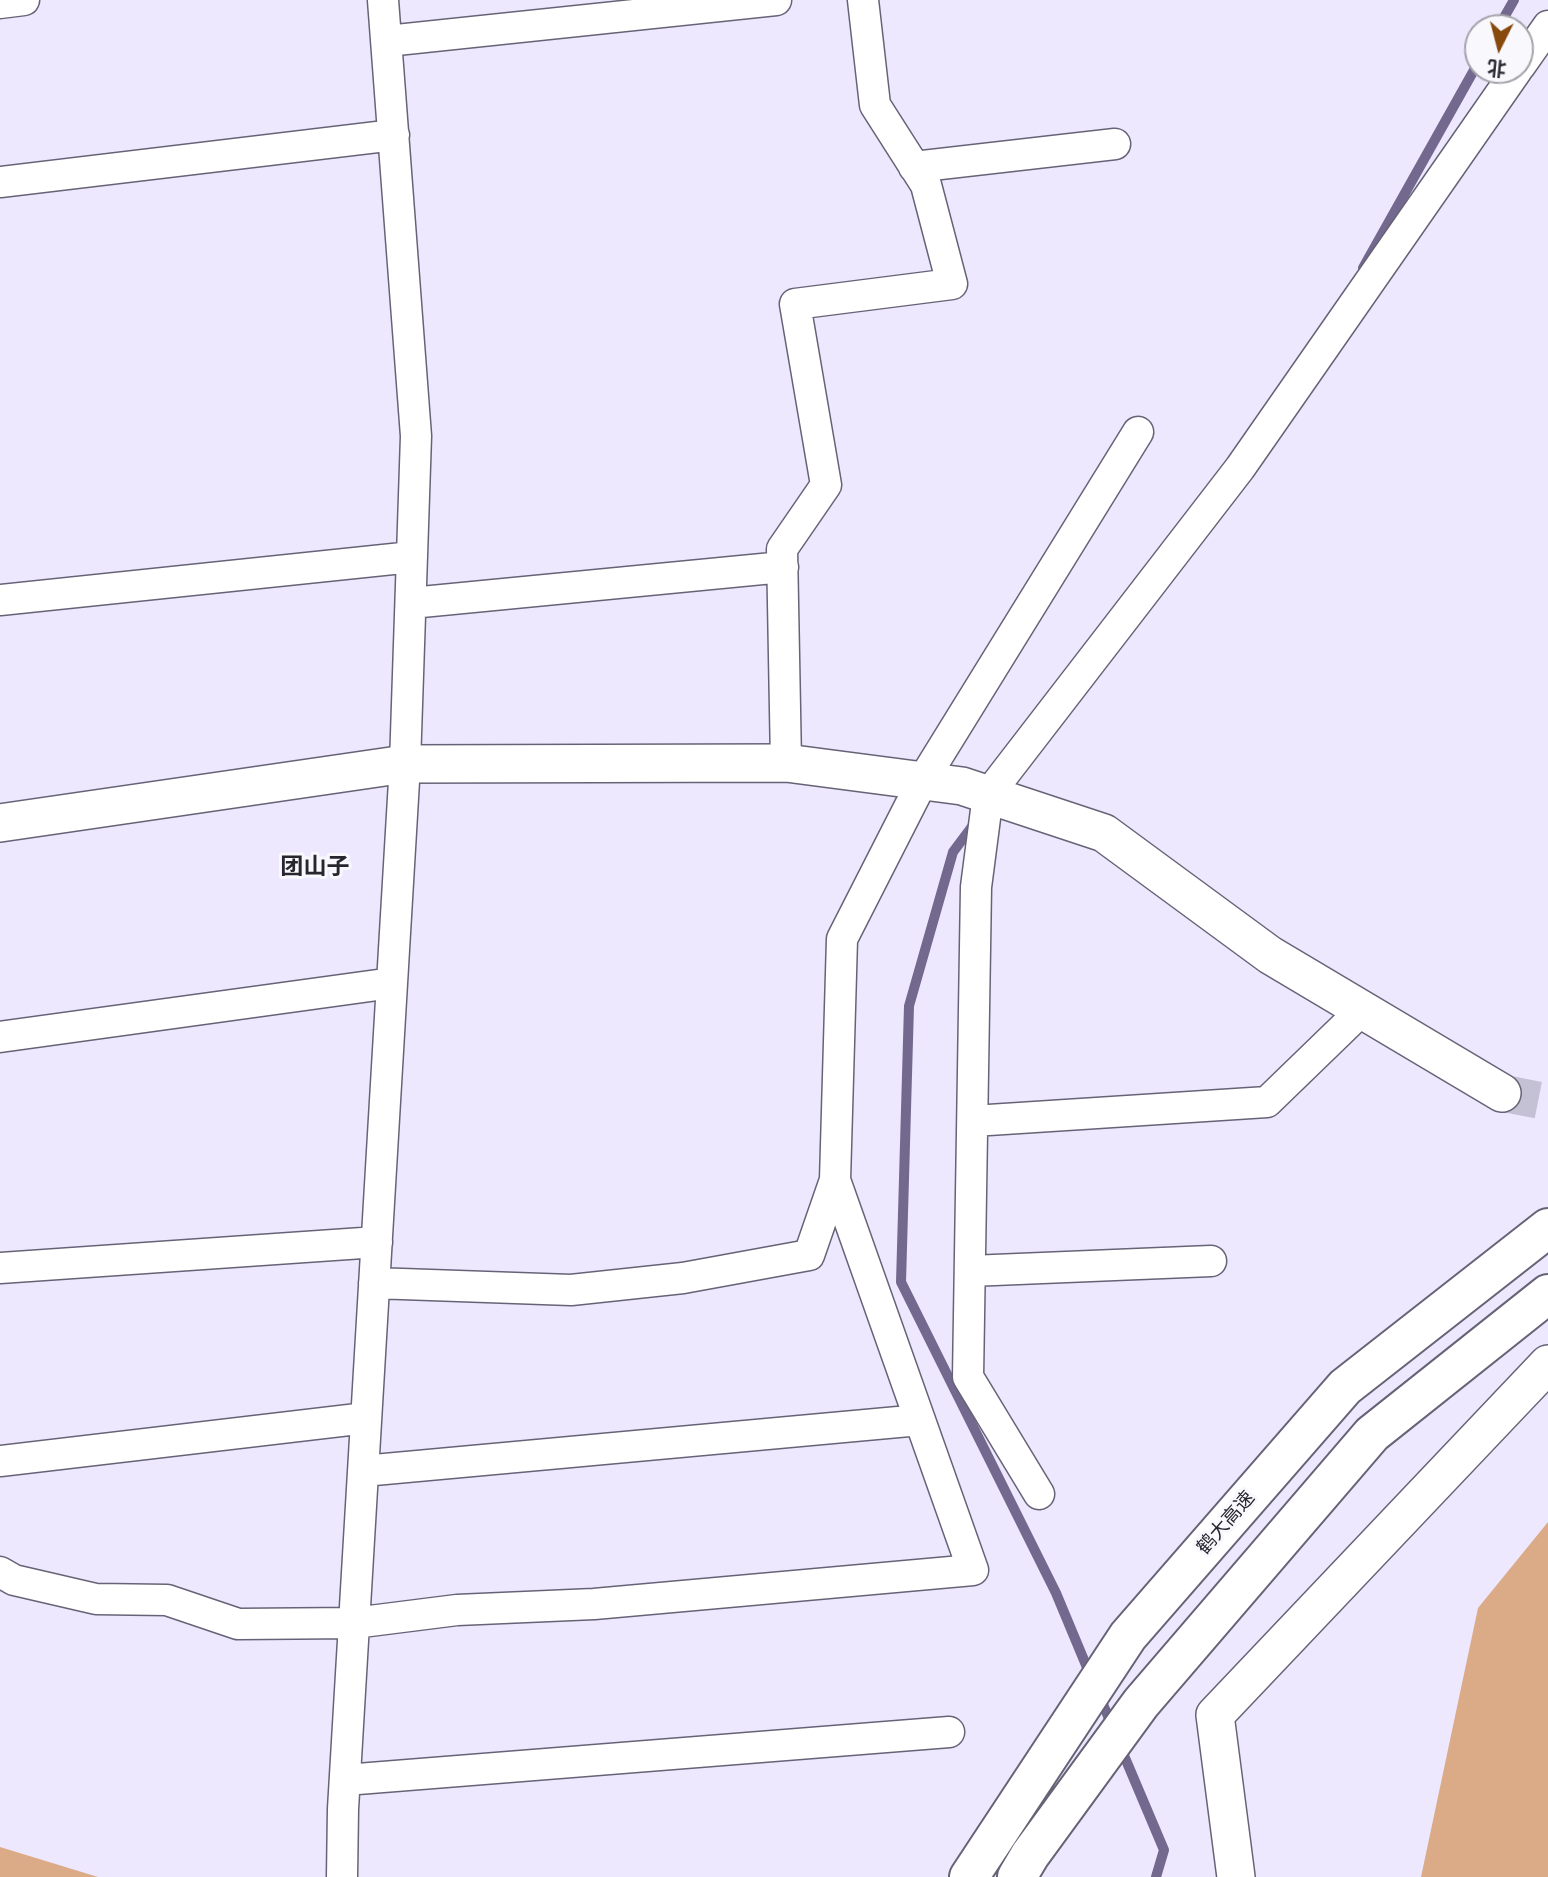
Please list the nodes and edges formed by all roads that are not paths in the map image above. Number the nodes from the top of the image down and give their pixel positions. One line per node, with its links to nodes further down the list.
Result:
1 (24, 0): 5 (street)
2 (383, 0): 7 (street)
3 (776, 0): 7 (street)
4 (863, 0): 12 (street)
5 (0, 2)
6 (1548, 26): 8 (street)
7 (387, 41): 10 (street)
8 (1534, 46)
9 (1508, 84): 22 (street)
10 (394, 135): 13 (street); 15 (street)
11 (1115, 144): 12 (street)
12 (914, 167): 16 (street)
13 (0, 182)
14 (1138, 432): 21 (street)
15 (412, 557): 17 (street); 18 (street)
16 (783, 567): 18 (street); 19 (street)
17 (0, 600)
18 (411, 603): 20 (street)
19 (786, 763): 20 (street); 21 (street)
20 (405, 764): 23 (street); 24 (street)
21 (923, 780): 22 (street); 29 (street)
22 (988, 794): 25 (street); 28 (street)
23 (0, 823)
24 (392, 983): 26 (street); 31 (street)
25 (1362, 1010): 27 (street); 28 (street)
26 (0, 1037)
27 (1502, 1093)
28 (972, 1121): 34 (street)
29 (835, 1180): 35 (street); 39 (street)
30 (1548, 1228): 49 (highway, 鹤大高速)
31 (377, 1242): 33 (street); 35 (street)
32 (1212, 1261): 34 (street)
33 (0, 1268)
34 (970, 1271): 42 (street)
35 (374, 1283): 38 (street)
36 (1548, 1294): 47 (highway)
37 (1548, 1364): 50 (street)
38 (366, 1418): 40 (street); 41 (street)
39 (920, 1420): 41 (street); 44 (street)
40 (0, 1461)
41 (363, 1471): 44 (street)
42 (1039, 1494)
43 (0, 1572): 44 (street)
44 (354, 1623): 46 (street)
45 (949, 1732): 46 (street)
46 (345, 1780): 48 (street)
47 (1024, 1866)
48 (342, 1877)
49 (969, 1877)
50 (1236, 1877)

